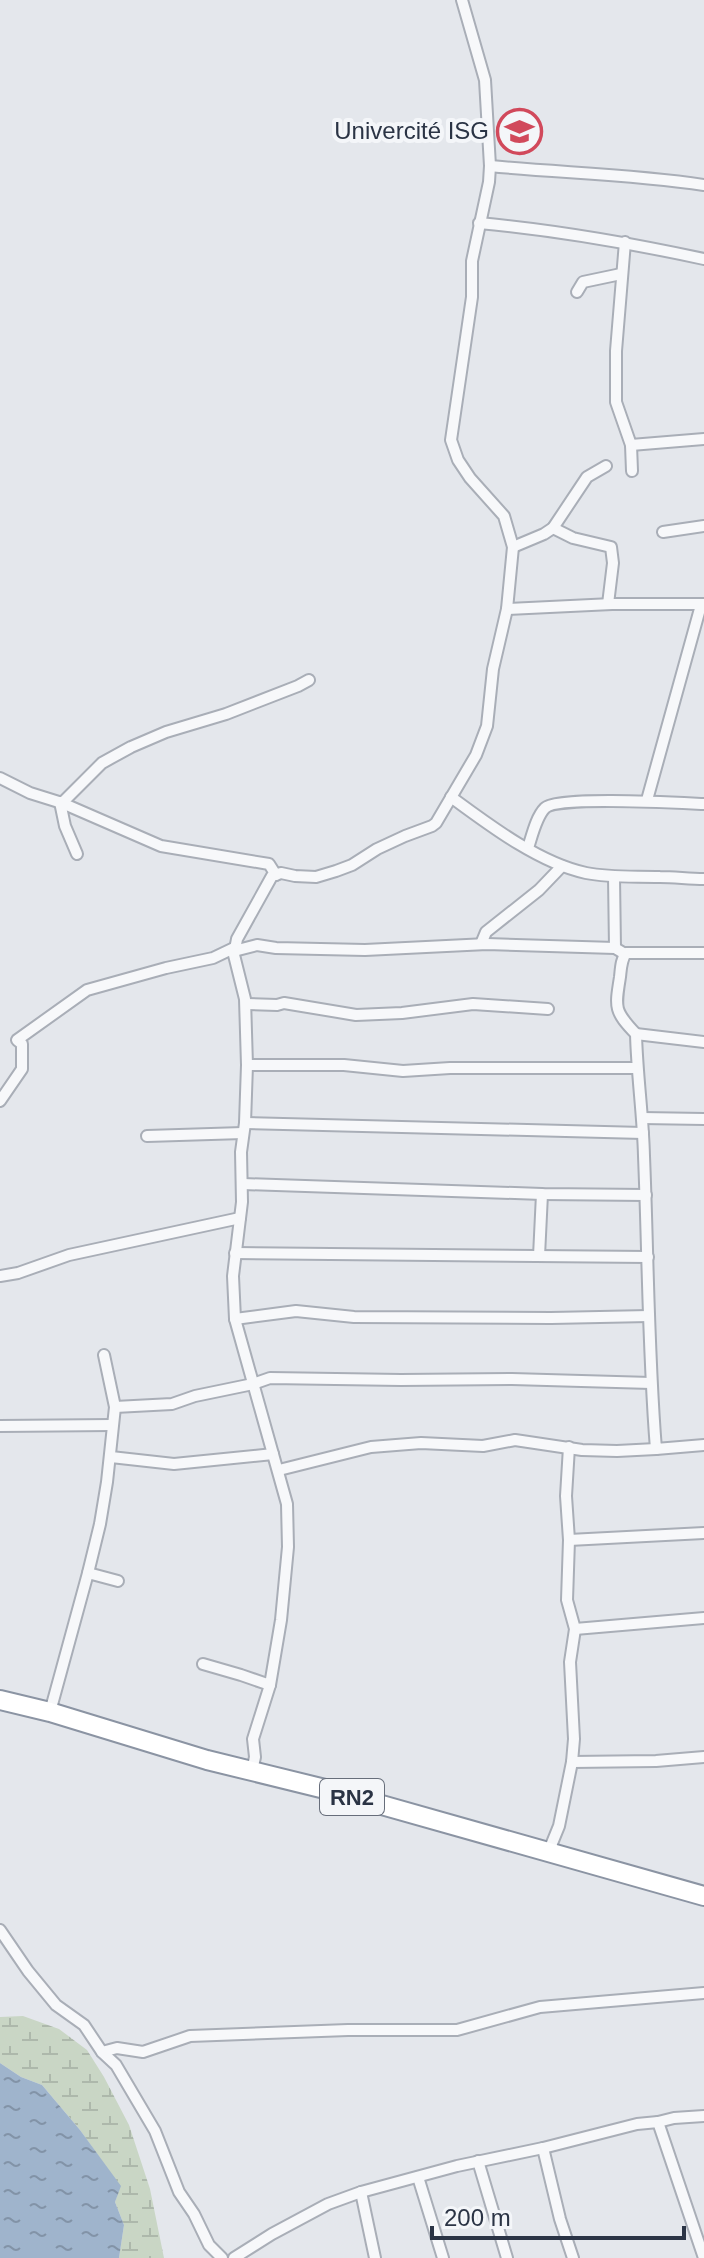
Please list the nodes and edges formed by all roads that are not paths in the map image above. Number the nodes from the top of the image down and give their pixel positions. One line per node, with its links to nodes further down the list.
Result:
1 (462, 0): 2 (street)
2 (490, 166): 3 (street); 4 (street)
3 (704, 185)
4 (479, 223): 5 (street); 16 (street)
5 (625, 242): 6 (street); 7 (street)
6 (704, 259)
7 (621, 274): 8 (street); 10 (street)
8 (577, 292)
9 (704, 439): 10 (street)
10 (631, 445): 12 (street)
11 (606, 466): 14 (street)
12 (632, 471)
13 (704, 526): 15 (street)
14 (553, 528): 16 (street); 17 (street)
15 (663, 532)
16 (513, 547): 19 (street)
17 (608, 604): 18 (street); 19 (street)
18 (702, 605): 23 (street)
19 (507, 609): 22 (street)
20 (309, 680): 24 (street)
21 (0, 778): 24 (street)
22 (451, 797): 26 (street); 29 (street)
23 (647, 800): 25 (street); 26 (street)
24 (61, 803): 27 (street); 29 (street)
25 (704, 804)
26 (528, 848): 28 (street)
27 (77, 854)
28 (562, 866): 30 (street); 32 (street)
29 (276, 875): 33 (street)
30 (614, 877): 31 (street); 34 (street)
31 (704, 879)
32 (481, 944): 33 (street); 34 (street)
33 (235, 949): 36 (street); 42 (street)
34 (620, 951): 35 (street); 38 (street)
35 (704, 953)
36 (246, 1004): 37 (street); 40 (street)
37 (548, 1009)
38 (636, 1034): 39 (street); 41 (street)
39 (704, 1042)
40 (247, 1065): 41 (street); 45 (street)
41 (637, 1068): 43 (street)
42 (0, 1101)
43 (642, 1118): 44 (street); 46 (street)
44 (704, 1119)
45 (244, 1128): 46 (street); 47 (street); 48 (street)
46 (643, 1133): 50 (street)
47 (147, 1136)
48 (243, 1184): 49 (street); 51 (street)
49 (542, 1194): 50 (street); 53 (street)
50 (646, 1195): 54 (street)
51 (240, 1218): 52 (street); 55 (street)
52 (235, 1253): 53 (street); 57 (street)
53 (539, 1256): 54 (street)
54 (648, 1257): 56 (street)
55 (0, 1276)
56 (649, 1316): 57 (street); 59 (street)
57 (235, 1319): 60 (street)
58 (104, 1355): 61 (street)
59 (651, 1383): 60 (street); 66 (street)
60 (253, 1384): 61 (street); 67 (street)
61 (115, 1407): 62 (street)
62 (112, 1425): 63 (street); 68 (street)
63 (0, 1426)
64 (704, 1445): 66 (street)
65 (569, 1447): 66 (street); 69 (street); 71 (street)
66 (656, 1449)
67 (273, 1454): 68 (street); 69 (street)
68 (111, 1457): 72 (street)
69 (279, 1470): 77 (street)
70 (704, 1533): 71 (street)
71 (569, 1540): 75 (street)
72 (88, 1573): 73 (street); 79 (street)
73 (118, 1581)
74 (704, 1618): 75 (street)
75 (575, 1629): 81 (street)
76 (203, 1664): 77 (street)
77 (270, 1685): 82 (street)
78 (0, 1700): 79 (highway, RN2)
79 (50, 1712): 82 (highway, RN2)
80 (704, 1757): 81 (street)
81 (572, 1762): 83 (street)
82 (252, 1771): 83 (highway, RN2)
83 (548, 1853): 84 (highway, RN2)
84 (704, 1896)
85 (0, 1930): 87 (street)
86 (704, 1993): 87 (street)
87 (102, 2052): 94 (street)
88 (704, 2116): 89 (street)
89 (658, 2122): 90 (street); 100 (street)
90 (543, 2148): 91 (street); 99 (street)
91 (478, 2161): 92 (street); 98 (street)
92 (418, 2177): 93 (street); 97 (street)
93 (361, 2192): 95 (street); 96 (street)
94 (222, 2258)
95 (234, 2258)
96 (375, 2258)
97 (443, 2258)
98 (507, 2258)
99 (573, 2258)
100 (704, 2258)

